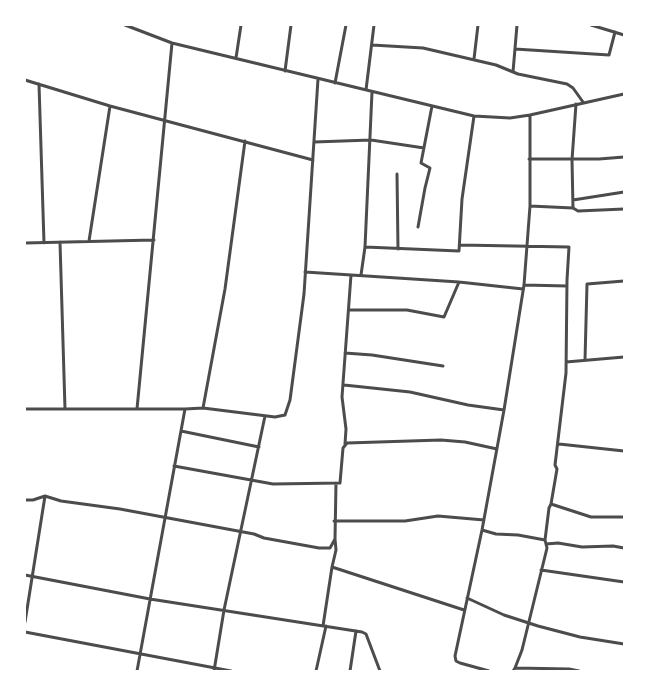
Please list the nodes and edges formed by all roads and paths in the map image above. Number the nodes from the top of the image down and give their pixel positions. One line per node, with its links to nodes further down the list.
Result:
1 (125, 25): 12 (street)
2 (240, 25): 15 (street)
3 (291, 25): 17 (street)
4 (346, 25): 21 (street)
5 (374, 25): 13 (street)
6 (478, 25): 16 (street)
7 (517, 25): 14 (street)
8 (591, 25): 9 (street)
9 (601, 26): 10 (street)
10 (615, 32): 11 (street); 14 (street)
11 (624, 35)
12 (172, 43): 15 (street); 32 (street)
13 (372, 46): 16 (street); 23 (street)
14 (515, 49): 18 (street)
15 (236, 58): 17 (street)
16 (474, 59): 18 (street)
17 (285, 71): 19 (street)
18 (513, 72): 26 (street)
19 (318, 79): 21 (street); 35 (street)
20 (25, 80): 22 (street)
21 (335, 83): 23 (street)
22 (39, 84): 28 (street); 52 (street)
23 (366, 90): 24 (street)
24 (372, 92): 29 (street); 33 (street)
25 (624, 94): 26 (street)
26 (583, 102): 27 (street)
27 (576, 104): 30 (street); 40 (street)
28 (110, 106): 32 (street); 49 (street)
29 (432, 106): 31 (street); 36 (street)
30 (530, 115): 31 (street); 38 (street)
31 (474, 116): 53 (street)
32 (165, 120): 34 (street); 48 (street)
33 (371, 140): 35 (street); 36 (street); 55 (street)
34 (245, 141): 39 (street); 72 (street)
35 (314, 142): 39 (street)
36 (424, 148): 47 (street)
37 (624, 157): 40 (street)
38 (529, 159): 40 (street); 44 (street)
39 (313, 160): 57 (street)
40 (572, 160): 43 (street)
41 (397, 174): 56 (street)
42 (624, 192): 43 (street)
43 (573, 200): 45 (street)
44 (530, 206): 45 (street); 54 (street)
45 (573, 208): 46 (street)
46 (624, 209)
47 (418, 227)
48 (154, 240): 49 (street); 75 (street)
49 (89, 241): 50 (street)
50 (60, 242): 52 (street); 74 (street)
51 (25, 243): 52 (street)
52 (44, 243)
53 (460, 244): 54 (street); 56 (street)
54 (527, 246): 62 (street); 63 (street)
55 (366, 247): 56 (street); 59 (street)
56 (398, 249)
57 (305, 272): 58 (street); 78 (street)
58 (351, 275): 59 (street); 65 (street)
59 (361, 275): 61 (street)
60 (624, 281): 68 (street)
61 (459, 282): 64 (street); 65 (street)
62 (524, 285): 63 (street); 64 (street)
63 (566, 286): 69 (street)
64 (523, 289): 77 (street)
65 (349, 310): 66 (street)
66 (345, 353): 70 (street); 71 (street)
67 (624, 356): 68 (street)
68 (585, 360): 69 (street)
69 (566, 362): 81 (street)
70 (443, 366)
71 (344, 385): 77 (street); 80 (street)
72 (203, 408): 76 (street); 78 (street)
73 (25, 409): 74 (street)
74 (65, 409): 75 (street)
75 (137, 409): 76 (street)
76 (185, 409): 79 (street)
77 (504, 410): 83 (street)
78 (265, 416): 82 (street)
79 (181, 431): 82 (street); 85 (street)
80 (345, 444): 83 (street); 87 (street)
81 (559, 444): 84 (street); 90 (street)
82 (259, 447): 86 (street)
83 (497, 449): 93 (street)
84 (624, 452)
85 (174, 466): 86 (street); 92 (street)
86 (253, 479): 87 (street); 96 (street)
87 (336, 483): 94 (street)
88 (45, 496): 89 (street); 92 (street); 104 (street)
89 (25, 500)
90 (551, 504): 91 (street); 98 (street)
91 (624, 517)
92 (164, 518): 96 (street); 107 (street)
93 (484, 520): 94 (street); 95 (street)
94 (334, 521): 97 (street)
95 (482, 530): 98 (street); 106 (street)
96 (241, 532): 97 (street); 108 (street)
97 (335, 539): 101 (street)
98 (545, 540): 99 (street)
99 (546, 544): 100 (street); 102 (street)
100 (624, 548)
101 (332, 567): 109 (street); 112 (street)
102 (541, 570): 105 (street); 111 (street)
103 (25, 575): 104 (street)
104 (33, 576): 107 (street); 110 (street)
105 (624, 582)
106 (467, 598): 109 (street); 111 (street)
107 (150, 599): 108 (street); 116 (street)
108 (224, 610): 112 (street); 118 (street)
109 (464, 610): 124 (street)
110 (25, 622)
111 (528, 623): 115 (street); 117 (street)
112 (325, 626): 113 (street); 121 (street)
113 (356, 631): 122 (street); 123 (street)
114 (25, 632): 116 (street)
115 (624, 644)
116 (140, 653): 118 (street); 119 (street)
117 (514, 669): 125 (street)
118 (214, 670): 120 (street)
119 (137, 671)
120 (231, 671)
121 (316, 671)
122 (350, 671)
123 (380, 671)
124 (488, 671)
125 (578, 671)

